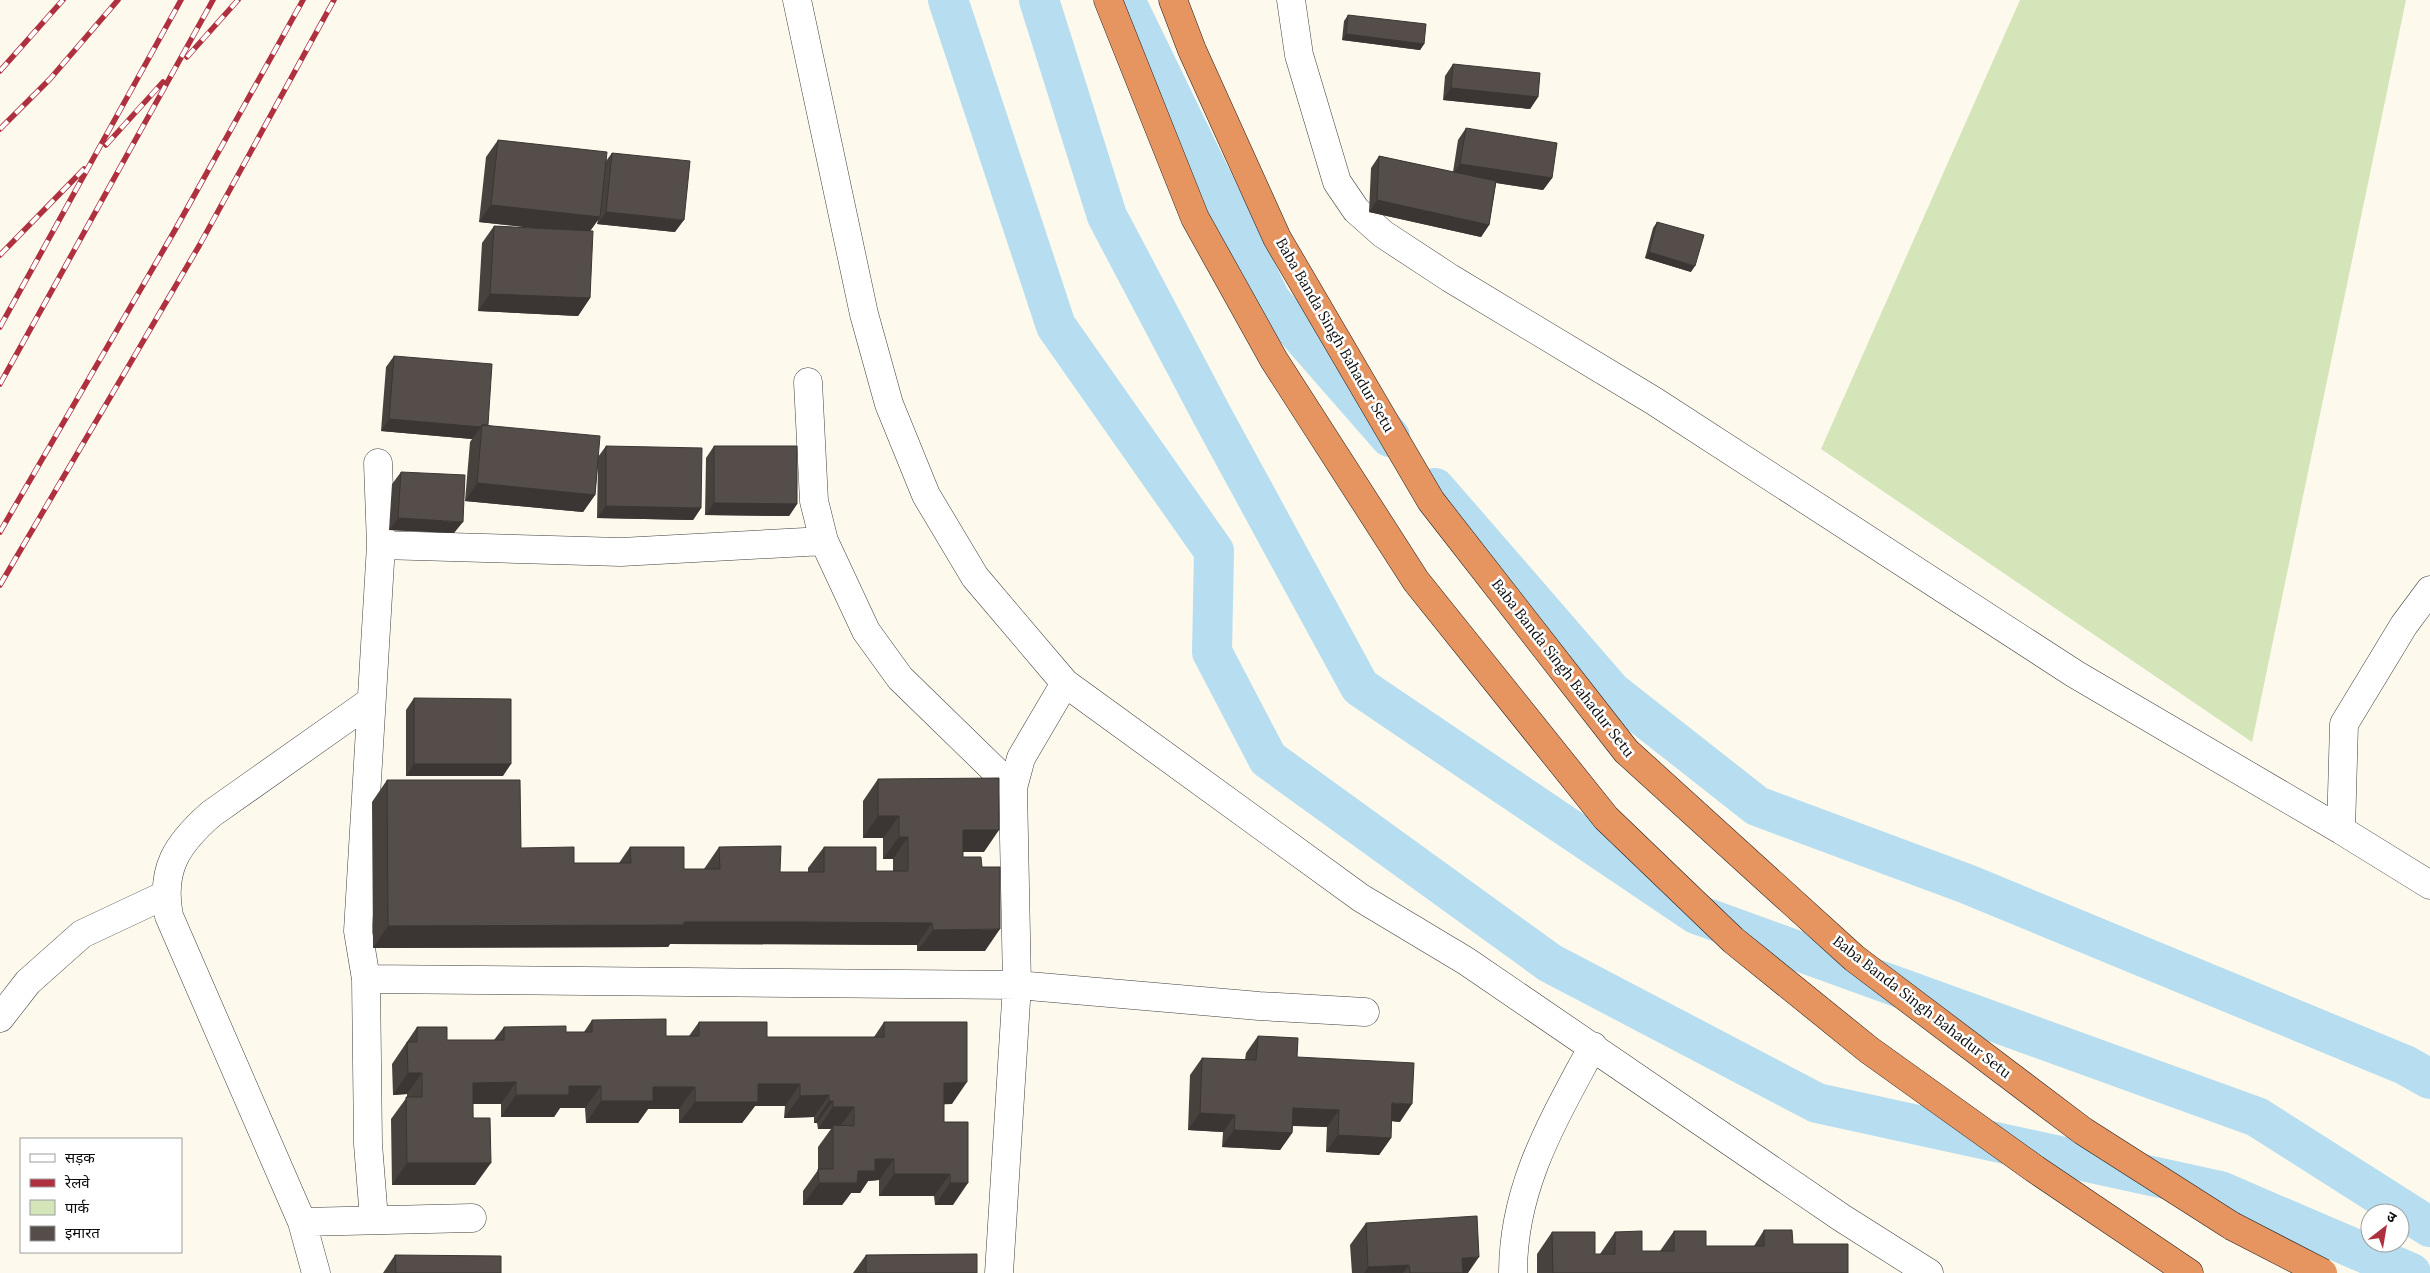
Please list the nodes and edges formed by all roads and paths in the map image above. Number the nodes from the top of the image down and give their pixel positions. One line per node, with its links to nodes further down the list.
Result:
1 (797, 0): 10 (street)
2 (1108, 0): 29 (highway)
3 (1173, 0): 24 (highway, Baba Banda Singh Bahadur Setu)
4 (1291, 0): 13 (street)
5 (808, 382): 7 (street)
6 (378, 463): 8 (street)
7 (824, 541): 8 (street); 12 (street)
8 (381, 545): 11 (street)
9 (2430, 590): 13 (street)
10 (1065, 683): 12 (street); 20 (street)
11 (371, 702): 15 (street); 16 (street)
12 (1013, 788): 17 (street)
13 (2341, 830): 14 (street)
14 (2430, 885)
15 (165, 895): 19 (street); 23 (street)
16 (366, 979): 17 (street); 22 (street)
17 (1017, 985): 18 (street); 26 (street)
18 (1366, 1012)
19 (0, 1018)
20 (1593, 1046): 27 (street); 28 (street)
21 (472, 1218): 22 (street)
22 (374, 1219): 23 (street)
23 (302, 1222): 25 (street)
24 (2232, 1226): 30 (highway, Baba Banda Singh Bahadur Setu, bridge); 31 (highway, bridge)
25 (316, 1273)
26 (999, 1273)
27 (1513, 1273)
28 (1929, 1273)
29 (2189, 1273)
30 (2300, 1273)
31 (2323, 1273)

